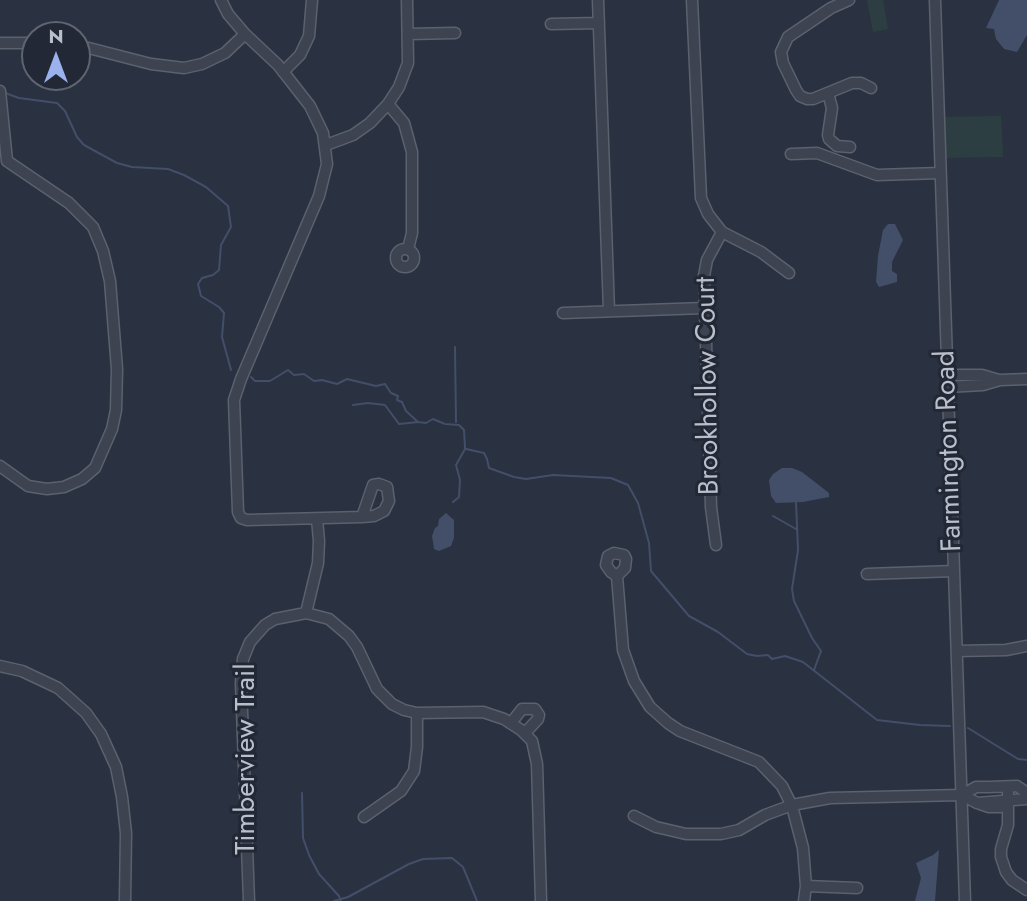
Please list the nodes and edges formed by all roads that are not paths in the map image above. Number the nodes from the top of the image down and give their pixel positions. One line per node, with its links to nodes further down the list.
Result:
1 (221, 0): 12 (street)
2 (312, 0): 17 (street)
3 (408, 0): 13 (street)
4 (598, 0): 9 (street)
5 (692, 0): 27 (street)
6 (849, 0): 8 (street)
7 (935, 0): 26 (street, Farmington Road)
8 (828, 4): 20 (street)
9 (599, 23): 10 (street); 31 (street)
10 (551, 24)
11 (454, 33): 13 (street)
12 (245, 34): 16 (street); 17 (street)
13 (408, 34): 21 (street)
14 (0, 43): 15 (street)
15 (21, 43)
16 (91, 49)
17 (283, 72): 22 (street)
18 (871, 88): 20 (street)
19 (0, 91): 25 (street)
20 (828, 93): 23 (street)
21 (388, 104): 22 (street); 28 (street)
22 (326, 145): 37 (street)
23 (850, 147)
24 (791, 154): 26 (street)
25 (3, 162): 35 (street)
26 (940, 173): 34 (street, Farmington Road)
27 (722, 232): 29 (street); 30 (street, Brookhollow Court)
28 (408, 249)
29 (789, 273)
30 (704, 309): 31 (street); 38 (street, Brookhollow Court)
31 (609, 312): 32 (street)
32 (563, 313)
33 (1027, 379): 34 (street)
34 (947, 381): 39 (street, Farmington Road)
35 (0, 466)
36 (362, 517): 37 (street)
37 (317, 519): 42 (street)
38 (716, 545)
39 (954, 571): 40 (street); 44 (street, Farmington Road)
40 (867, 574)
41 (617, 576): 53 (street)
42 (306, 613): 46 (street); 60 (street, Timberview Trail)
43 (1027, 646): 44 (street)
44 (957, 651): 50 (street, Farmington Road)
45 (0, 666): 59 (street)
46 (417, 713): 47 (street); 55 (street)
47 (511, 723): 48 (street); 48 (street)
48 (525, 733): 61 (street)
49 (1008, 787): 50 (street); 51 (street); 52 (street)
50 (962, 795): 52 (street); 53 (street); 63 (street, Farmington Road)
51 (1027, 796): 52 (street)
52 (1008, 802): 58 (street)
53 (792, 804): 54 (street); 56 (street)
54 (634, 816)
55 (364, 817)
56 (806, 887): 57 (street); 62 (street)
57 (857, 888)
58 (1027, 890)
59 (125, 901)
60 (249, 901)
61 (541, 901)
62 (804, 901)
63 (965, 901)

